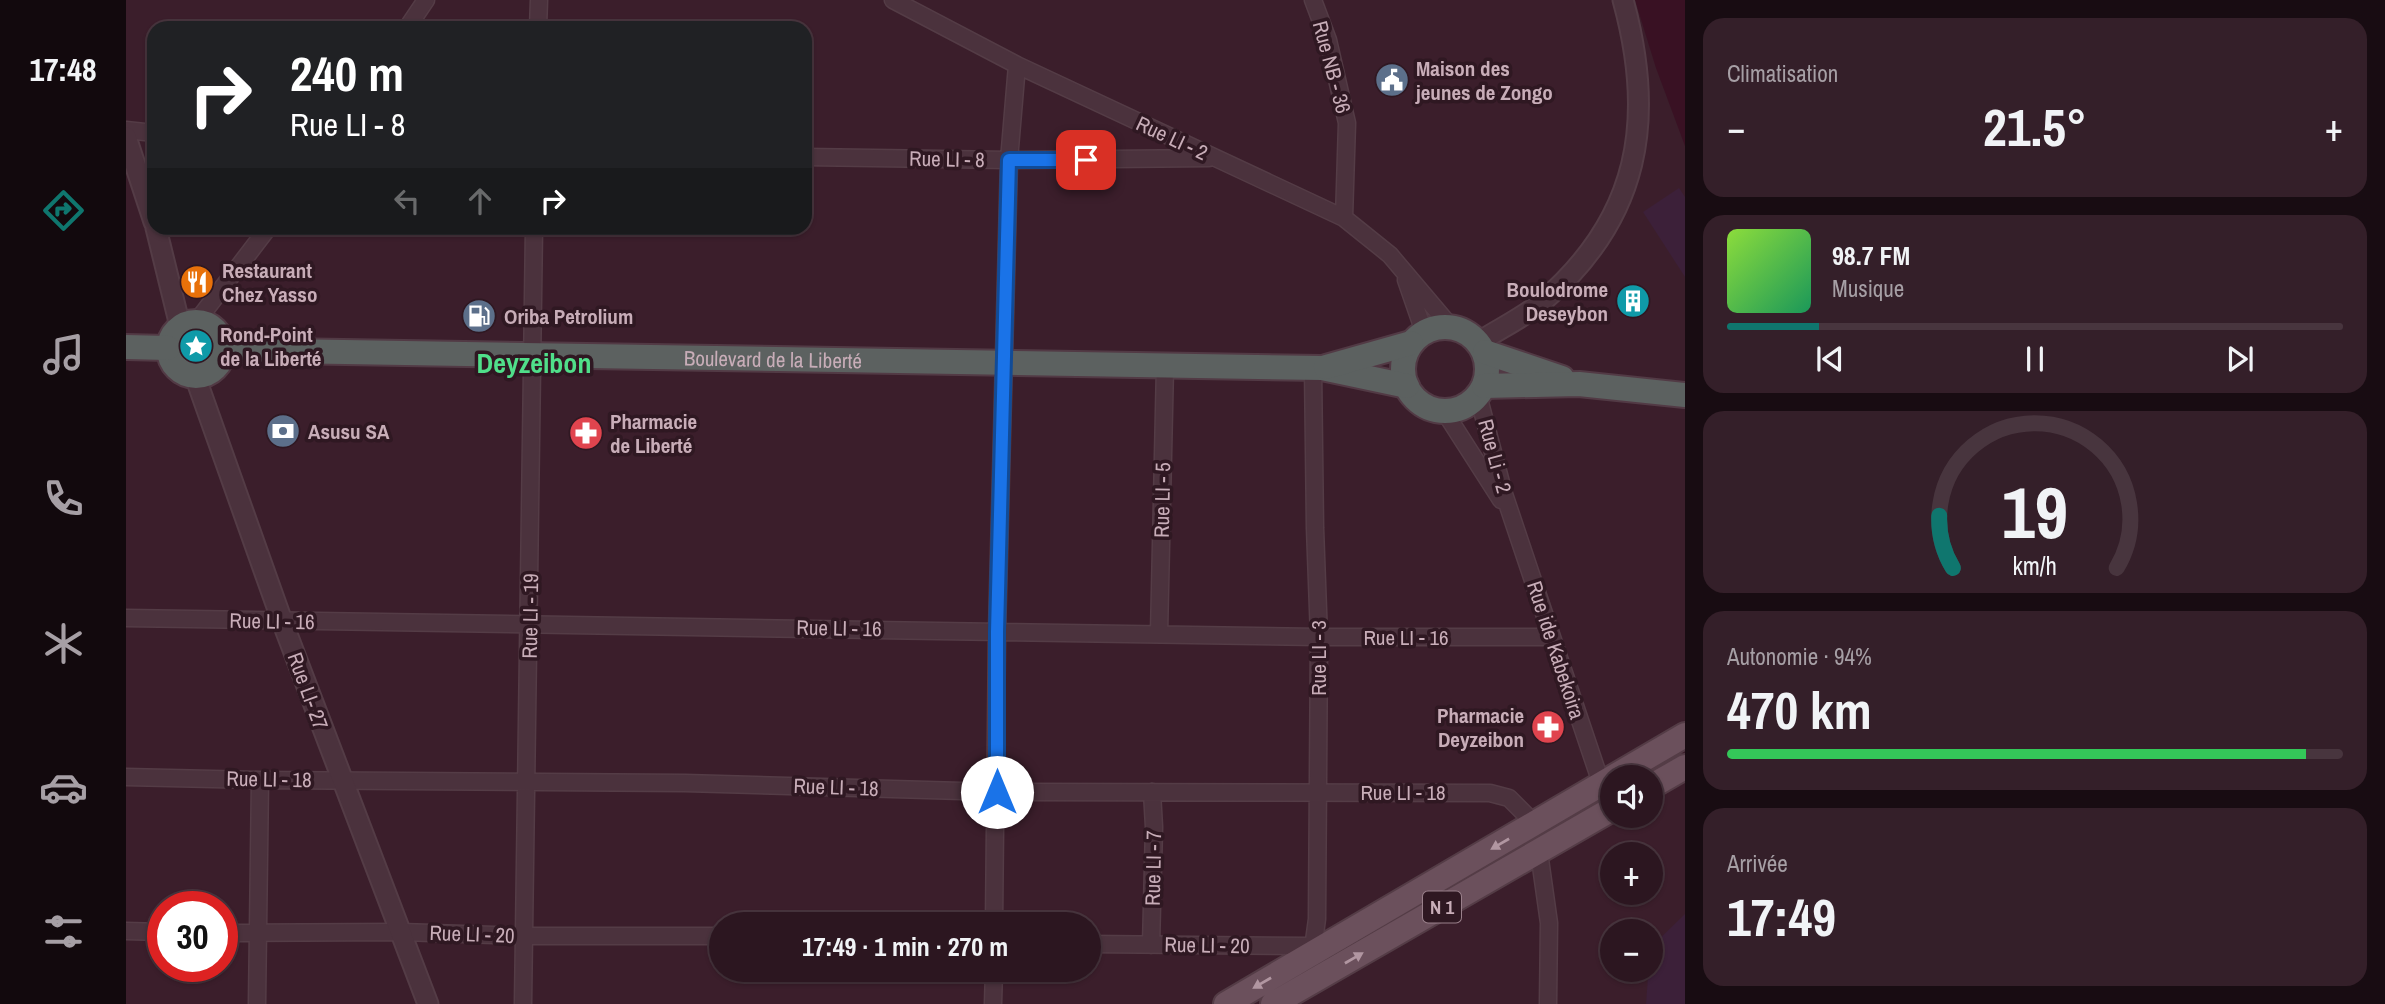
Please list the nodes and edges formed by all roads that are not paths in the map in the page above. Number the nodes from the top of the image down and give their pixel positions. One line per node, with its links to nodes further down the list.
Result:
1 (426, 0): 6 (street)
2 (539, 0): 7 (street)
3 (893, 0): 8 (street, Rue LI - 2)
4 (1313, 0): 16 (street, Rue NB - 36)
5 (1623, 0): 25 (street)
6 (412, 21)
7 (538, 21)
8 (1017, 65): 13 (street, Rue LI - 2); 14 (street)
9 (126, 130): 10 (street)
10 (147, 132)
11 (126, 137): 15 (street)
12 (812, 157): 14 (street, Rue LI - 8)
13 (1215, 158): 14 (street, Rue LI - 8); 16 (street, Rue LI - 2)
14 (1009, 160): 29 (street)
15 (147, 201)
16 (1344, 218): 20 (street, Rue LI - 2)
17 (158, 235): 21 (street)
18 (262, 235): 21 (street)
19 (534, 235): 28 (street, Rue LI - 19)
20 (1403, 271): 22 (street); 23 (street)
21 (188, 323): 26 (highway); 27 (highway)
22 (1450, 327): 23 (highway); 25 (highway)
23 (1418, 338): 31 (highway, Boulevard de la Liberté); 34 (highway)
24 (126, 346): 26 (highway)
25 (1482, 347): 33 (highway); 35 (highway)
26 (168, 348): 32 (highway)
27 (223, 350): 28 (highway, Boulevard de la Liberté); 32 (highway)
28 (534, 355): 29 (highway, Boulevard de la Liberté); 41 (street, Rue LI - 19)
29 (1005, 363): 30 (highway, Boulevard de la Liberté); 42 (street)
30 (1164, 366): 31 (highway, Boulevard de la Liberté); 43 (street, Rue LI - 5)
31 (1317, 368): 34 (highway, Boulevard de la Liberté); 44 (street, Rue LI - 3)
32 (195, 376): 40 (street, Rue LI- 27)
33 (1579, 384): 35 (highway); 36 (highway)
34 (1406, 386): 37 (highway)
35 (1481, 390): 37 (highway); 38 (street, Rue Li - 2)
36 (1685, 395)
37 (1444, 411): 38 (street, Rue Li - 2)
38 (1512, 517): 45 (street, Rue ide Kabekoira)
39 (126, 618): 40 (street, Rue LI - 16)
40 (282, 621): 41 (street, Rue LI - 16); 51 (street, Rue LI- 27)
41 (530, 626): 42 (street, Rue LI - 16); 54 (street, Rue LI - 19)
42 (997, 632): 43 (street, Rue LI - 16); 57 (street)
43 (1159, 634): 44 (street, Rue LI - 16)
44 (1319, 636): 45 (street, Rue LI - 16); 56 (street, Rue LI - 3)
45 (1552, 637): 52 (street, Rue ide Kabekoira)
46 (1685, 735): 47 (main road)
47 (1632, 765)
48 (1685, 767): 53 (main road)
49 (126, 777): 50 (street, Rue LI - 18)
50 (260, 780): 51 (street, Rue LI - 18); 67 (street)
51 (342, 780): 54 (street, Rue LI - 18); 65 (street, Rue LI- 27)
52 (1600, 780)
53 (1663, 780)
54 (527, 782): 57 (street, Rue LI - 18); 68 (street, Rue LI - 19)
55 (1600, 784): 60 (main road)
56 (1317, 791): 58 (street, Rue LI - 18); 60 (street, Rue LI - 18); 72 (street, Rue LI - 3)
57 (997, 792): 58 (street, Rue LI - 18); 62 (street)
58 (1152, 792): 71 (street, Rue LI - 7)
59 (1600, 817): 61 (main road, N 1)
60 (1535, 824): 72 (main road, one-way to 72)
61 (1539, 852): 79 (main road, N 1, one-way to 61); 80 (street)
62 (994, 912)
63 (126, 931): 64 (street)
64 (147, 932)
65 (401, 932): 67 (street, Rue LI - 20); 68 (street, Rue LI - 20); 75 (street, Rue LI- 27)
66 (238, 933): 67 (street, Rue LI - 20)
67 (257, 934): 74 (street)
68 (523, 936): 69 (street, Rue LI - 20); 76 (street, Rue LI - 19)
69 (709, 936)
70 (1101, 944): 71 (street, Rue LI - 20)
71 (1151, 945): 72 (street, Rue LI - 20)
72 (1308, 952): 78 (main road, one-way to 78)
73 (993, 982): 77 (street)
74 (257, 1004)
75 (428, 1004)
76 (523, 1004)
77 (993, 1004)
78 (1226, 1004)
79 (1273, 1004)
80 (1548, 1004)

